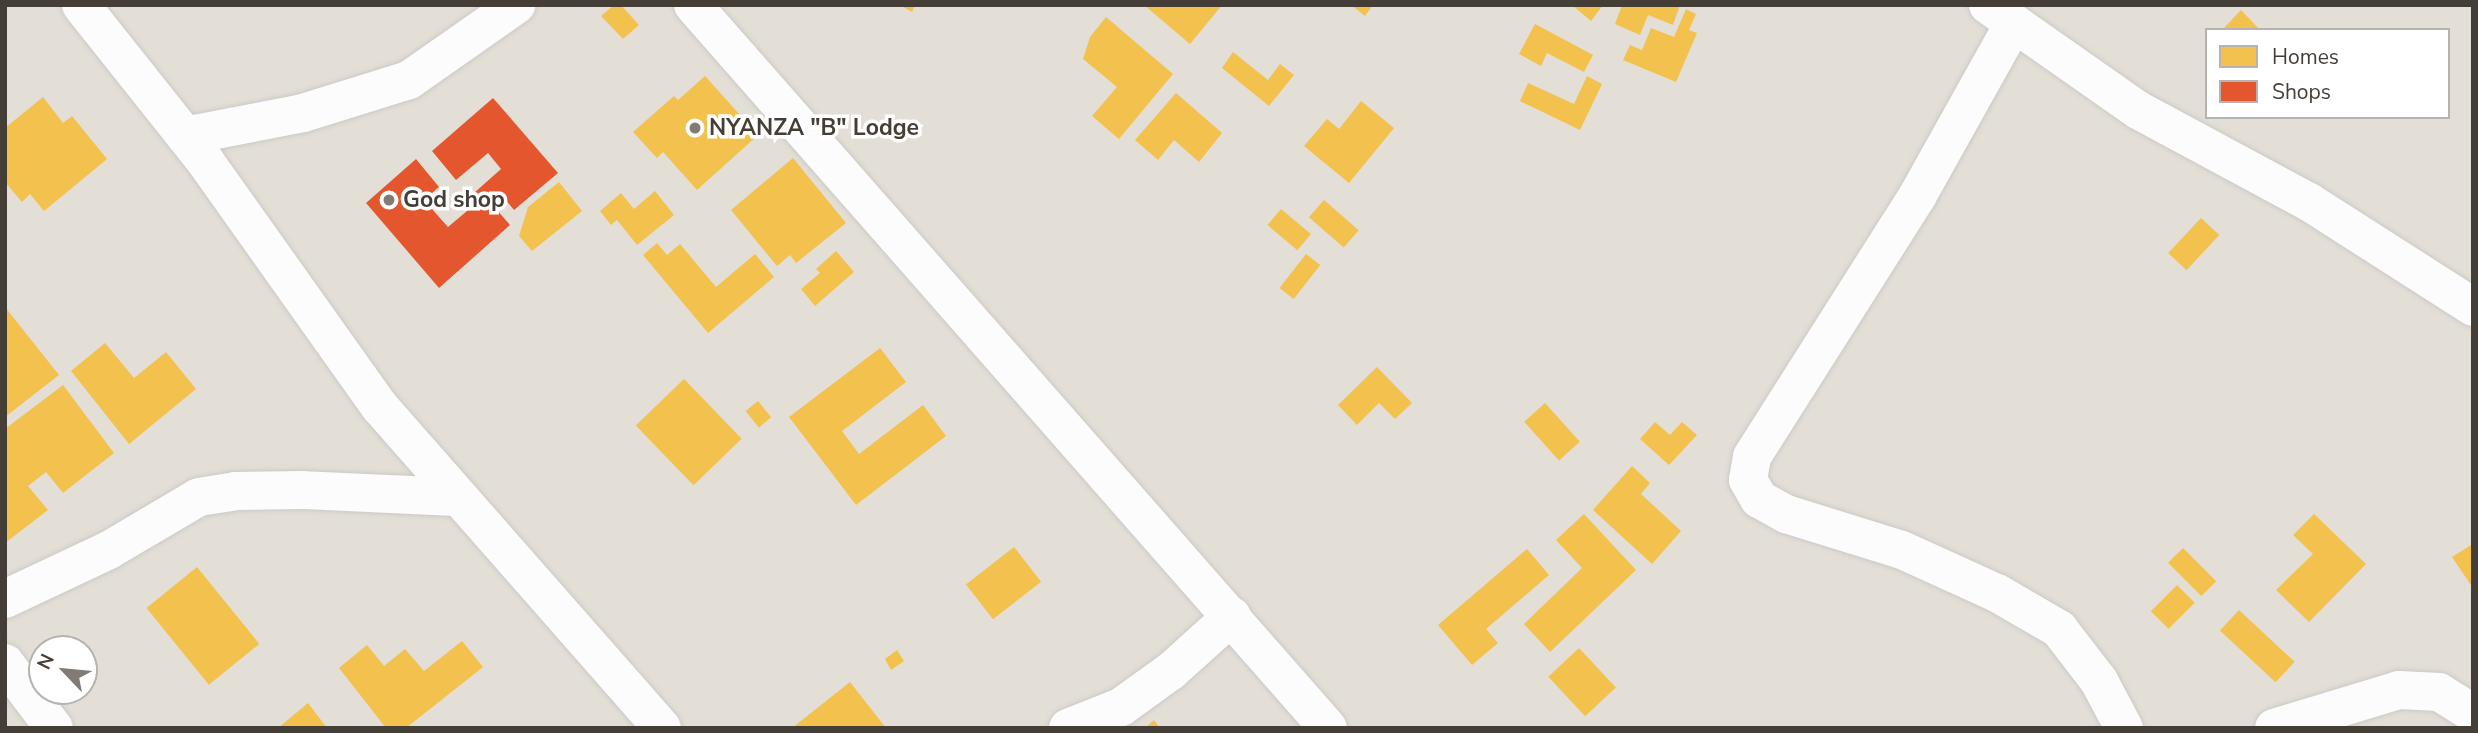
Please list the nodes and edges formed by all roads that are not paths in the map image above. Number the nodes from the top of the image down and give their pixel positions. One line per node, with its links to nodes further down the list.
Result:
1 (81, 5): 5 (street)
2 (516, 5): 5 (street)
3 (692, 5): 9 (street)
4 (2001, 14): 6 (street); 16 (street)
5 (186, 136): 7 (street)
6 (2473, 307)
7 (458, 497): 8 (street); 13 (street)
8 (5, 599)
9 (1231, 616): 14 (street); 15 (street)
10 (5, 663): 12 (street)
11 (2473, 713): 17 (street)
12 (54, 728)
13 (662, 728)
14 (1068, 728)
15 (1328, 728)
16 (2124, 728)
17 (2274, 728)

